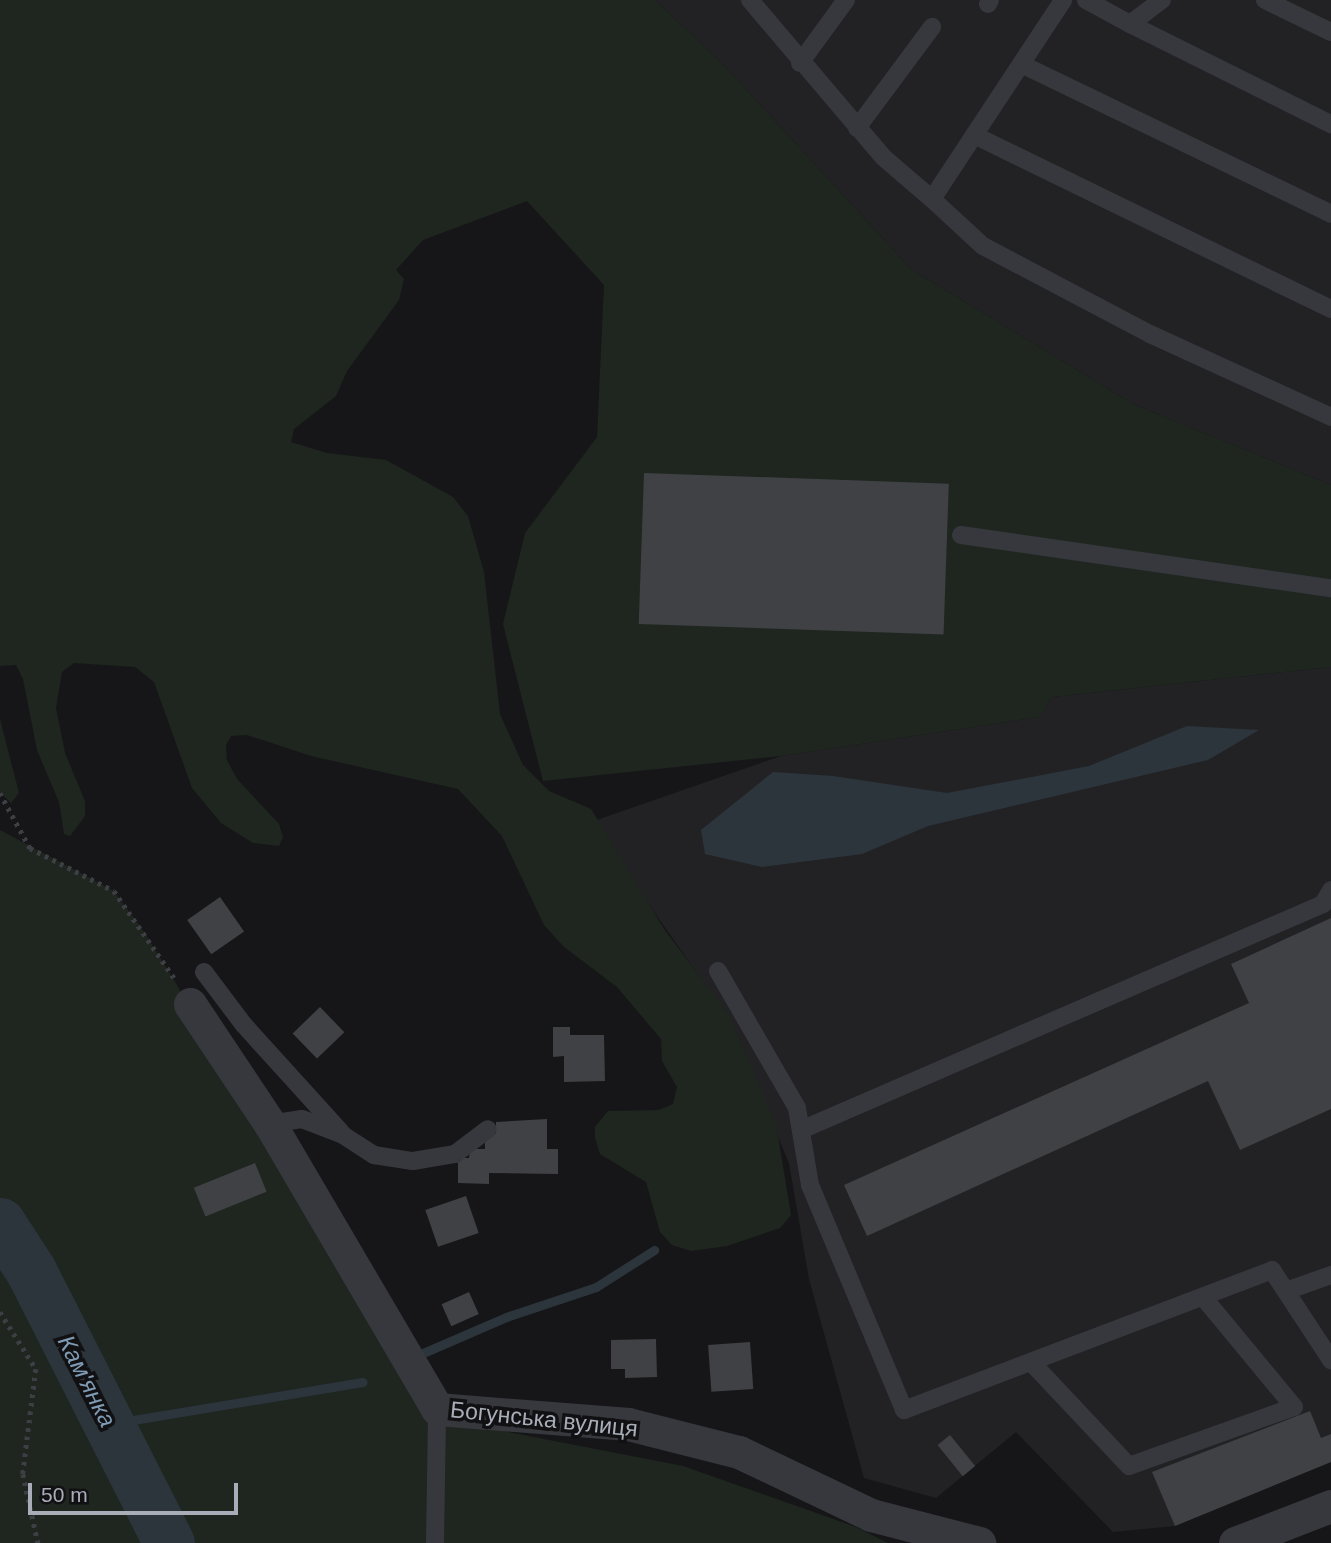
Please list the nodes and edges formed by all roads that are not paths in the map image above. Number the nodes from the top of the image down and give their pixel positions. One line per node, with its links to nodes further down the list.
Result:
1 (750, 0): 10 (lane)
2 (846, 0): 10 (lane)
3 (1063, 0): 11 (lane)
4 (1086, 0): 7 (lane)
5 (1161, 0): 7 (lane)
6 (1265, 0): 9 (lane)
7 (1130, 24): 12 (lane)
8 (932, 27): 13 (lane)
9 (1331, 32)
10 (800, 63): 13 (lane)
11 (1021, 64): 14 (lane); 16 (lane)
12 (1331, 124)
13 (857, 128): 15 (lane)
14 (974, 135): 15 (lane); 17 (lane)
15 (932, 199): 18 (lane)
16 (1331, 214)
17 (1331, 309)
18 (1331, 417)
19 (961, 535): 20 (lane)
20 (1331, 588)
21 (1331, 890): 27 (lane)
22 (718, 971): 27 (lane)
23 (204, 972): 28 (lane)
24 (190, 1004): 25 (street, Богунська вулиця)
25 (270, 1124): 28 (lane); 34 (street, Богунська вулиця)
26 (488, 1129): 28 (lane)
27 (801, 1130): 33 (lane)
28 (343, 1135)
29 (1331, 1275): 30 (lane)
30 (1286, 1291): 31 (lane); 32 (lane)
31 (1202, 1297): 33 (lane); 33 (lane)
32 (1331, 1360)
33 (1031, 1362)
34 (437, 1409): 36 (lane); 37 (street, Богунська вулиця)
35 (1331, 1506): 38 (street)
36 (435, 1543)
37 (979, 1543)
38 (1235, 1543)

